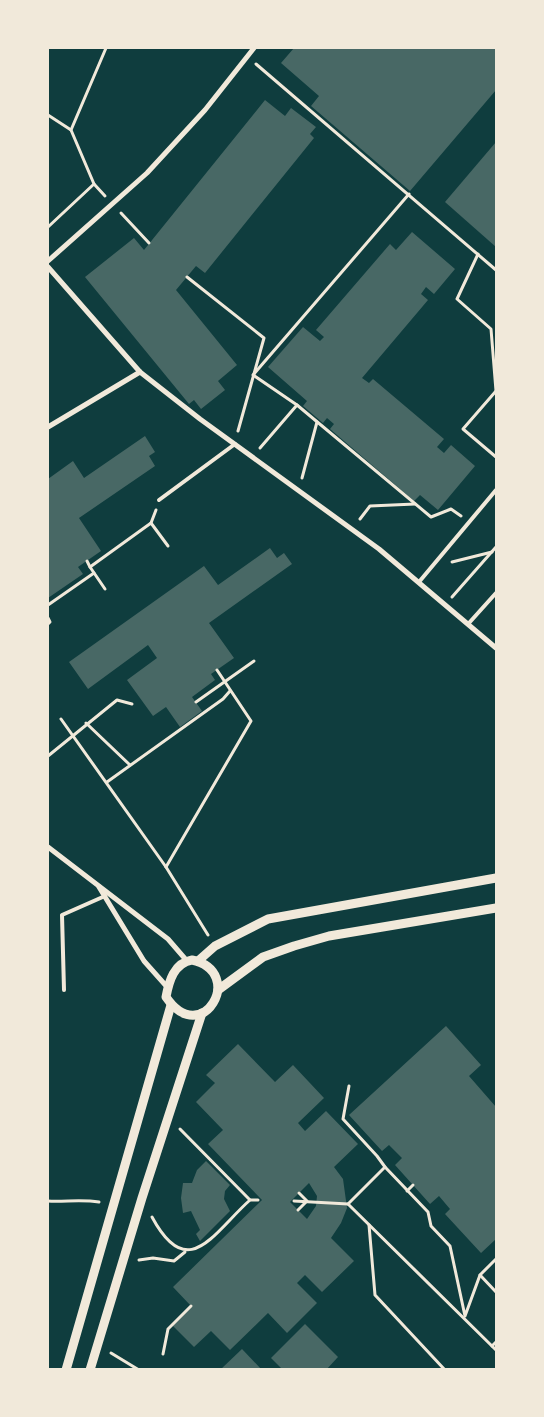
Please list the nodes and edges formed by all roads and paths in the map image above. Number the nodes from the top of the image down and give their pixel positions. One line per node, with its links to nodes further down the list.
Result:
1 (106, 48): 5 (path)
2 (254, 48): 3 (street)
3 (246, 56): 7 (path); 8 (street)
4 (48, 114): 5 (path)
5 (71, 130): 6 (path)
6 (94, 184): 8 (path); 9 (path)
7 (409, 194): 11 (path); 17 (path)
8 (112, 204): 10 (path); 12 (street)
9 (48, 227)
10 (149, 243)
11 (478, 254): 14 (path); 18 (path)
12 (48, 260)
13 (48, 267): 16 (street)
14 (496, 270)
15 (187, 277): 17 (path)
16 (140, 372): 21 (street); 22 (street)
17 (253, 375): 19 (path); 22 (path)
18 (496, 391): 24 (path)
19 (297, 405): 20 (path); 23 (path)
20 (317, 422): 26 (path); 28 (path)
21 (48, 428)
22 (235, 444): 23 (street); 27 (lane)
23 (252, 457): 26 (street)
24 (496, 457)
25 (496, 490): 29 (lane)
26 (298, 491): 30 (street)
27 (159, 500)
28 (416, 504): 29 (path); 30 (path)
29 (469, 523): 34 (lane)
30 (352, 530): 38 (street)
31 (168, 546): 36 (path)
32 (496, 547): 33 (path)
33 (492, 552): 34 (path); 43 (path)
34 (442, 555): 38 (lane)
35 (87, 561): 36 (path)
36 (90, 566): 37 (path)
37 (94, 573): 39 (path); 42 (path)
38 (419, 582): 43 (street)
39 (105, 589)
40 (59, 590): 42 (path)
41 (496, 592): 46 (lane)
42 (62, 595): 44 (path)
43 (446, 604): 46 (street)
44 (48, 605)
45 (48, 618): 47 (path)
46 (469, 623): 48 (street)
47 (48, 624)
48 (496, 648)
49 (254, 661): 51 (path)
50 (217, 670): 51 (path)
51 (225, 682): 52 (path); 53 (path)
52 (230, 691): 59 (path); 62 (path)
53 (196, 702)
54 (132, 704): 56 (path)
55 (61, 719): 57 (path)
56 (86, 723): 57 (path); 59 (path)
57 (72, 734): 58 (path); 60 (path)
58 (48, 756)
59 (130, 765): 60 (path)
60 (107, 782): 62 (path)
61 (48, 847): 64 (street)
62 (166, 867): 67 (path)
63 (496, 878): 67 (street)
64 (96, 882): 65 (street); 68 (street)
65 (105, 896): 70 (street); 71 (lane)
66 (496, 908): 72 (street)
67 (215, 946): 69 (street)
68 (187, 961): 69 (street); 70 (street)
69 (198, 961): 72 (street)
70 (168, 988): 73 (street)
71 (64, 990)
72 (218, 990): 74 (street)
73 (171, 1004): 74 (street); 103 (street)
74 (202, 1013): 76 (street)
75 (348, 1086): 77 (path)
76 (167, 1116): 81 (street); 83 (path)
77 (385, 1167): 79 (path); 88 (path)
78 (413, 1185): 79 (path)
79 (407, 1191): 97 (path)
80 (299, 1193): 87 (path)
81 (142, 1198): 91 (path); 93 (street)
82 (80, 1199): 85 (path)
83 (250, 1200): 84 (path); 91 (path)
84 (258, 1200)
85 (48, 1201)
86 (294, 1201): 87 (path)
87 (307, 1201): 88 (path); 89 (path)
88 (348, 1204): 90 (path)
89 (298, 1210)
90 (369, 1225): 97 (path); 106 (path)
91 (185, 1252): 93 (path)
92 (496, 1259): 94 (path)
93 (118, 1274): 99 (street)
94 (480, 1274): 95 (path); 97 (path)
95 (496, 1292)
96 (191, 1306): 102 (path)
97 (465, 1316): 100 (path)
98 (496, 1342): 100 (path)
99 (97, 1345): 104 (street); 105 (path)
100 (492, 1346): 101 (path)
101 (496, 1350)
102 (163, 1354)
103 (66, 1370)
104 (90, 1370)
105 (139, 1370)
106 (445, 1370)

